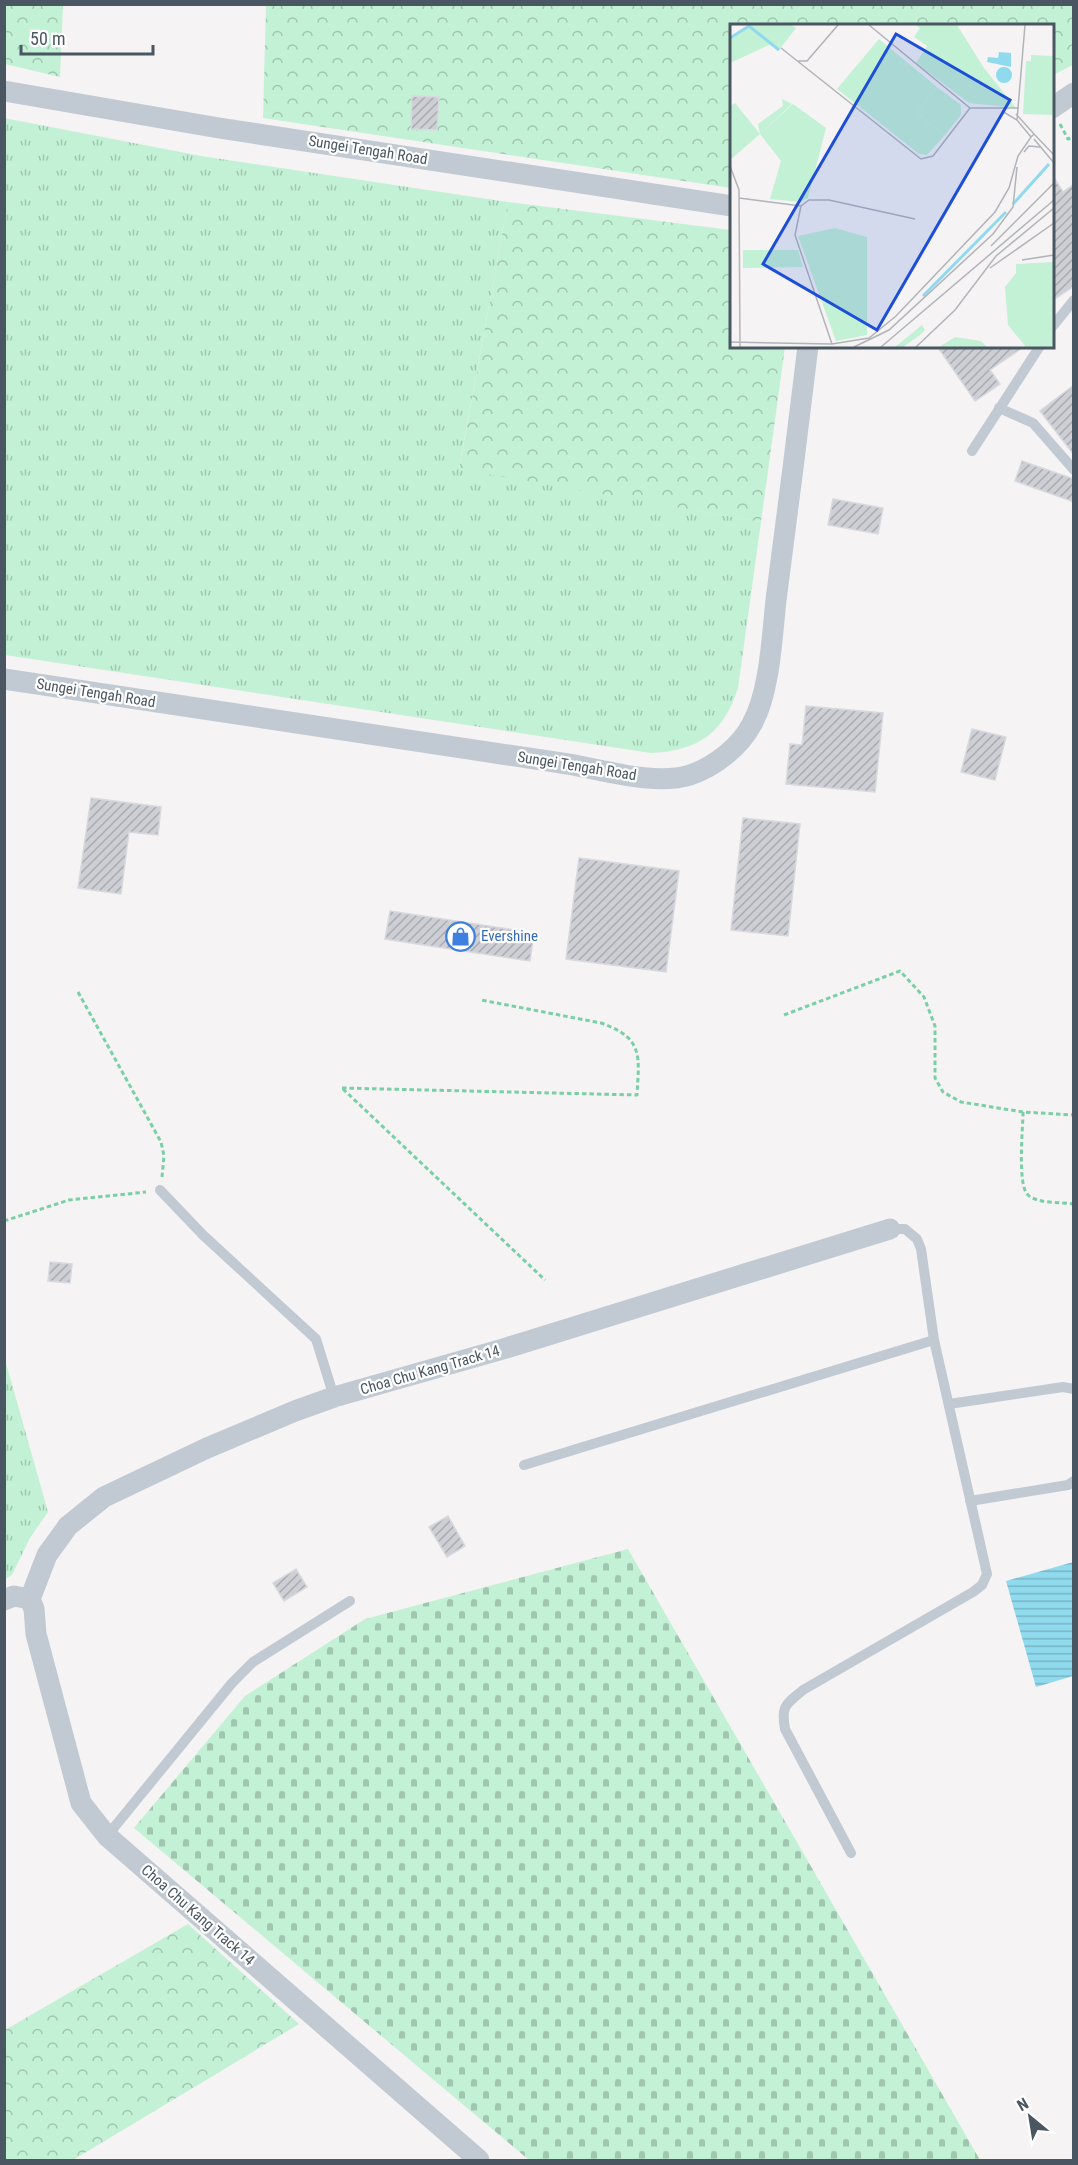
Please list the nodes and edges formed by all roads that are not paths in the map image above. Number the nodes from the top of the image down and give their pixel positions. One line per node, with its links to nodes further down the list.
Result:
1 (4, 91): 6 (street, Sungei Tengah Road)
2 (1074, 93): 4 (street)
3 (1074, 107): 5 (street)
4 (1054, 108)
5 (1054, 109)
6 (730, 206)
7 (1074, 300): 8 (lane)
8 (1054, 322)
9 (808, 348): 14 (street, Sungei Tengah Road)
10 (1039, 348): 11 (lane)
11 (999, 408): 12 (lane); 13 (lane)
12 (972, 451)
13 (1074, 470)
14 (4, 679)
15 (160, 1190): 19 (lane)
16 (890, 1229): 17 (lane); 19 (street, Choa Chu Kang Track 14)
17 (934, 1340): 20 (lane); 21 (lane)
18 (1074, 1389): 20 (lane)
19 (334, 1397): 24 (street, Choa Chu Kang Track 14)
20 (949, 1404): 23 (lane)
21 (524, 1465)
22 (1074, 1481): 23 (lane)
23 (969, 1502): 28 (lane)
24 (30, 1599): 25 (street); 27 (street, Choa Chu Kang Track 14)
25 (4, 1600)
26 (350, 1600): 27 (lane)
27 (107, 1836): 29 (street, Choa Chu Kang Track 14)
28 (851, 1852)
29 (479, 2160)

